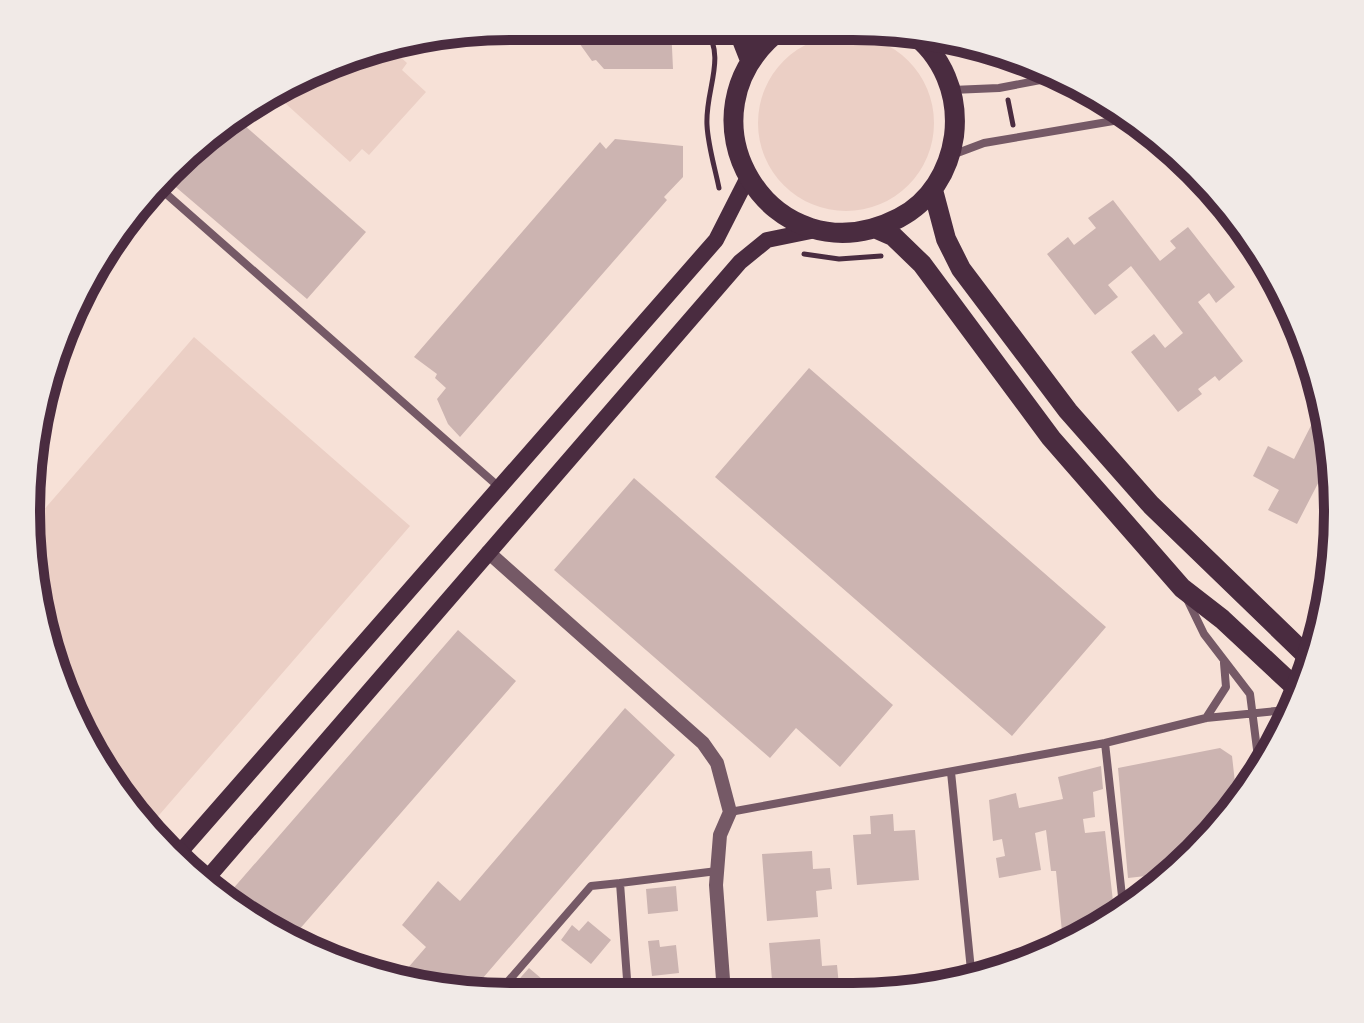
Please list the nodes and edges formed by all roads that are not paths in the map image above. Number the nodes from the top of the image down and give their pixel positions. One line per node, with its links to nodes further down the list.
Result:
1 (742, 40): 4 (main road)
2 (766, 40): 4 (main road)
3 (924, 46): 6 (main road)
4 (750, 60): 9 (main road)
5 (1041, 80): 6 (street)
6 (952, 90): 8 (main road)
7 (1116, 120): 8 (street)
8 (951, 156): 10 (main road)
9 (747, 179): 13 (main road); 14 (main road)
10 (933, 190): 12 (main road); 17 (main road)
11 (165, 193): 14 (street)
12 (877, 229): 13 (main road); 16 (main road)
13 (816, 230): 15 (main road)
14 (499, 487): 27 (main road)
15 (488, 552): 26 (street); 29 (main road)
16 (1182, 588): 18 (street); 19 (main road)
17 (1303, 652)
18 (1221, 655): 21 (street); 22 (street)
19 (1291, 683)
20 (1279, 711): 21 (street)
21 (1253, 716): 22 (street); 24 (street)
22 (1206, 718): 23 (street)
23 (1105, 743): 25 (street); 31 (street)
24 (1258, 753)
25 (951, 772): 26 (street); 32 (street)
26 (730, 812): 28 (street)
27 (183, 849)
28 (717, 871): 30 (street); 35 (street)
29 (211, 874)
30 (620, 883): 33 (street); 34 (street)
31 (1122, 898)
32 (971, 968)
33 (507, 983)
34 (627, 983)
35 (723, 983)

